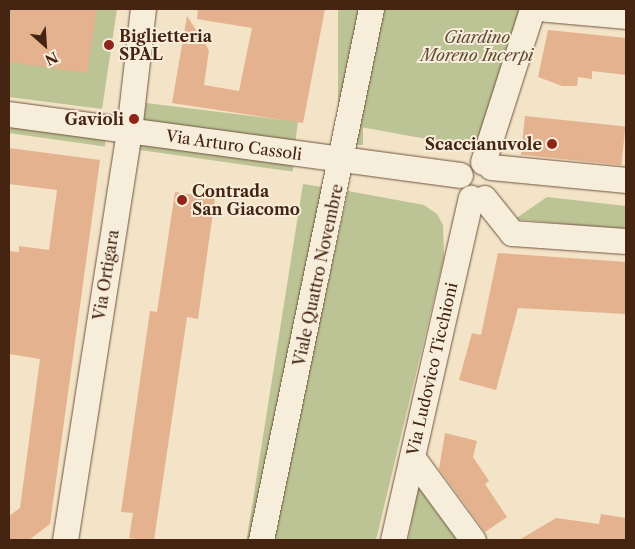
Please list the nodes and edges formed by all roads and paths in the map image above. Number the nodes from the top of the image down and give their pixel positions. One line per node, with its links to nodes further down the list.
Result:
1 (143, 9): 7 (street, Via Ortigara)
2 (371, 9): 8 (street, Viale Quattro Novembre)
3 (532, 9): 9 (street)
4 (546, 9): 5 (street)
5 (626, 16)
6 (9, 114): 7 (street, Via Arturo Cassoli)
7 (129, 131): 8 (street, Via Arturo Cassoli); 15 (street, Via Ortigara)
8 (342, 160): 10 (street, Via Arturo Cassoli); 16 (street, Viale Quattro Novembre)
9 (487, 164): 10 (street); 11 (street); 12 (street)
10 (460, 175): 12 (street)
11 (626, 180)
12 (478, 198): 13 (street); 14 (street, Via Ludovico Ticchioni)
13 (626, 241)
14 (412, 457): 17 (street, Via Ludovico Ticchioni); 18 (street)
15 (65, 540)
16 (261, 540)
17 (394, 540)
18 (473, 540)

